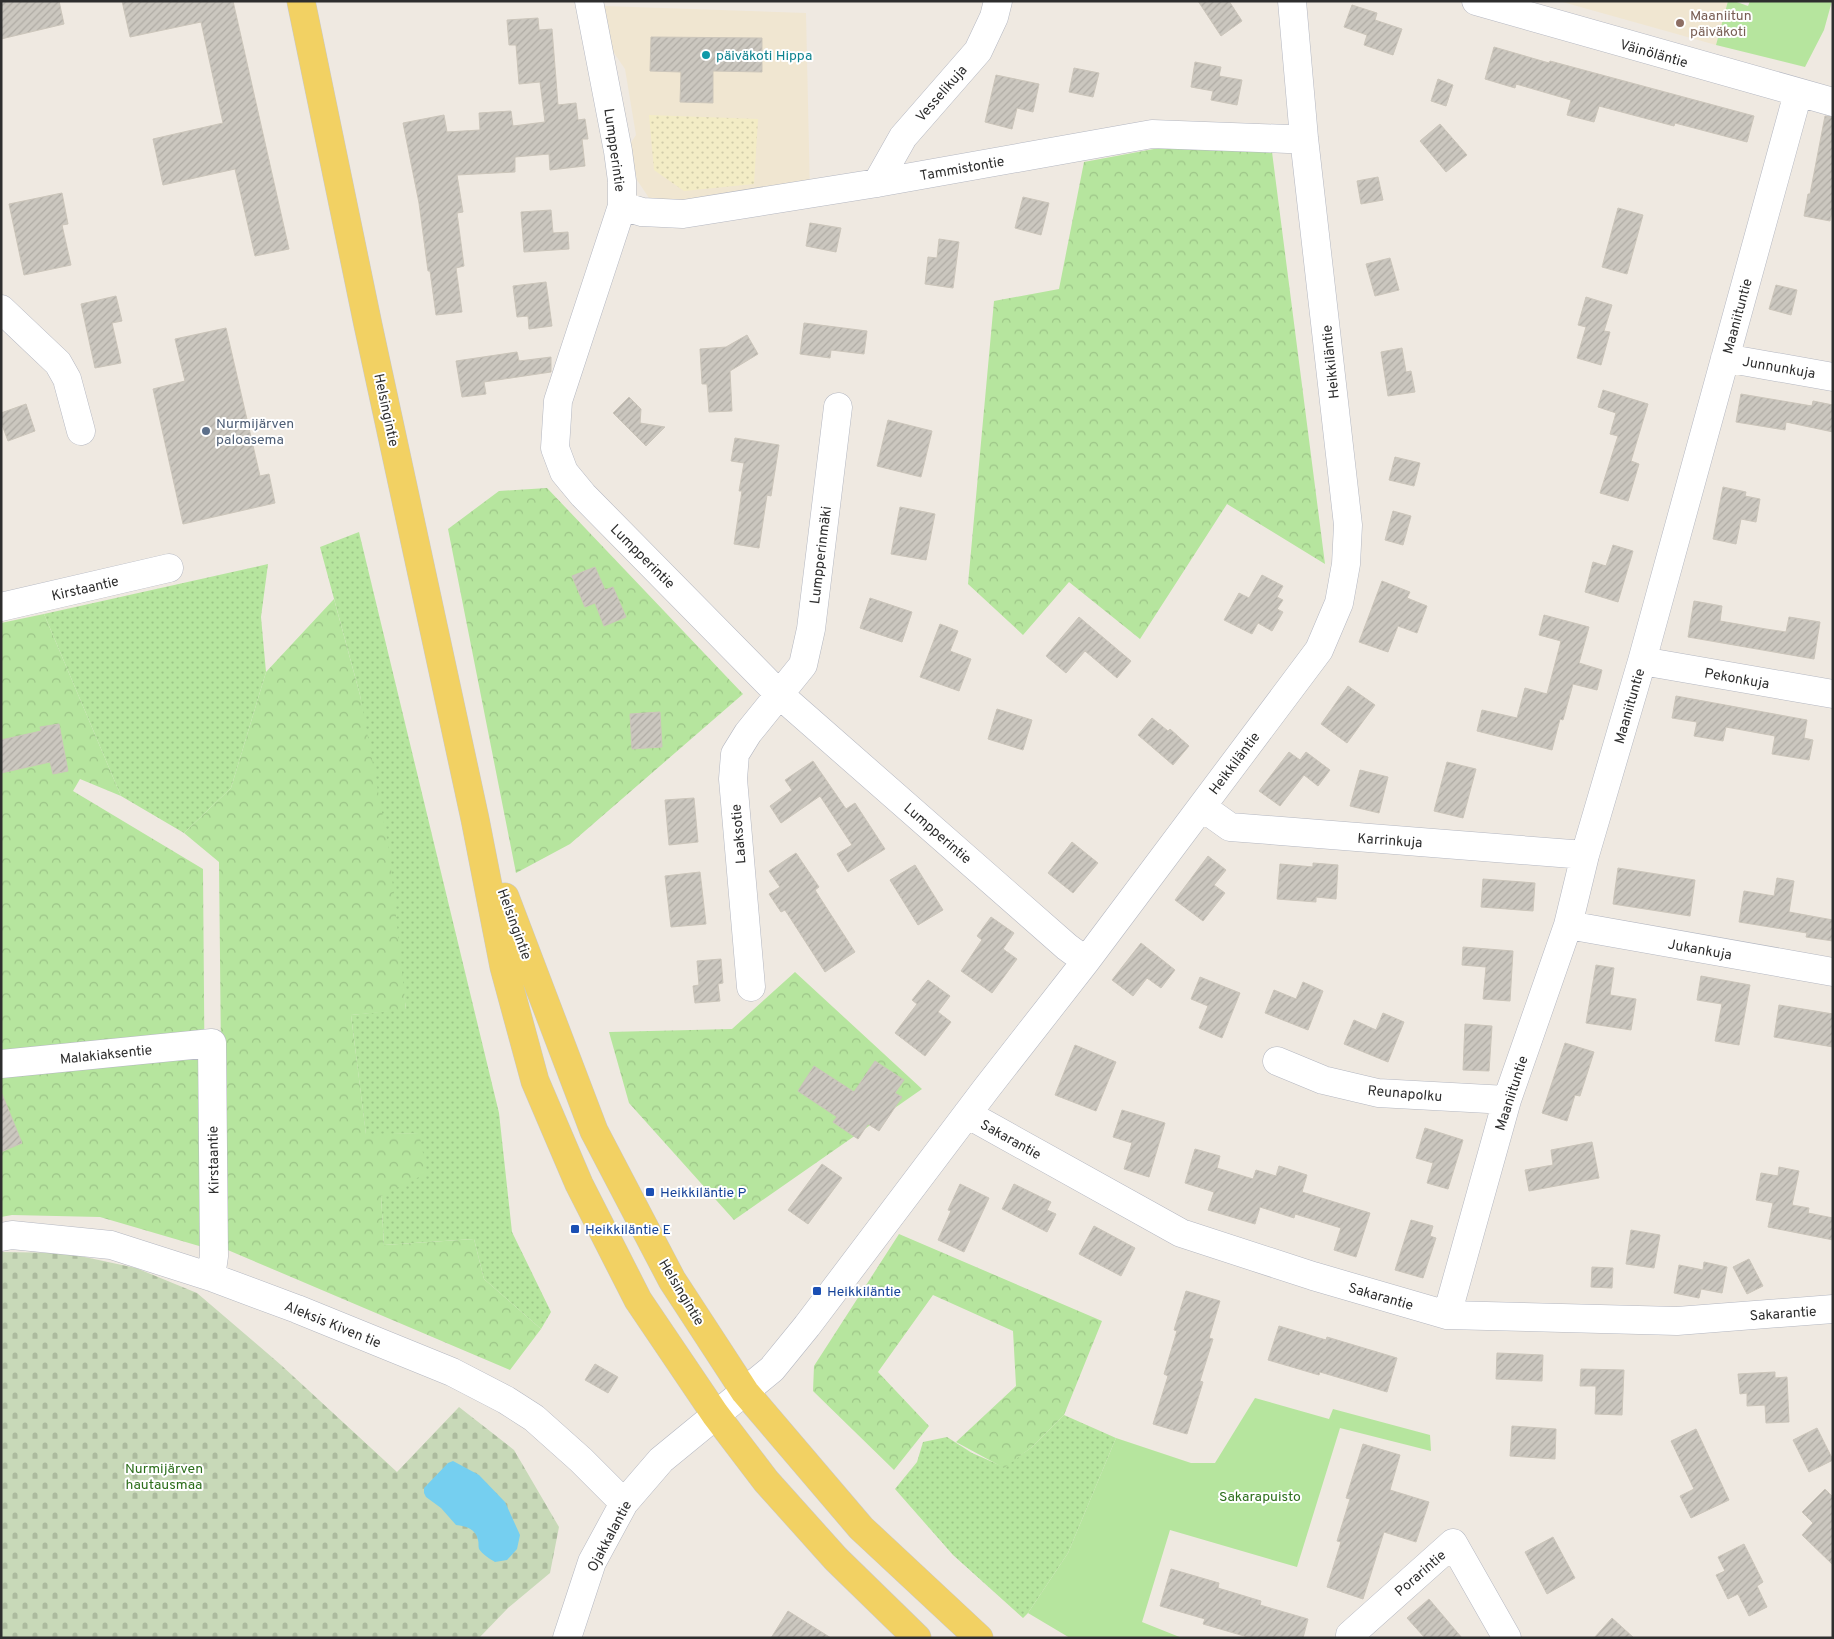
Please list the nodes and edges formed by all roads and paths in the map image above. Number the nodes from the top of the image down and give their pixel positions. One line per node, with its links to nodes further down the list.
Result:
1 (301, 1): 22 (main road, Helsingintie)
2 (589, 1): 10 (street, Lumpperintie)
3 (998, 1): 9 (street, Vesselikuja)
4 (1292, 1): 8 (street, Heikkiläntie)
5 (1476, 1): 6 (street, Väinöläntie)
6 (1798, 93): 7 (street, Väinöläntie); 12 (street, Maaniituntie)
7 (1833, 102)
8 (1304, 138): 9 (street, Tammistontie); 21 (street, Heikkiläntie)
9 (878, 183): 10 (street, Tammistontie)
10 (622, 206): 20 (street, Lumpperintie)
11 (1, 309): 15 (street)
12 (1725, 358): 13 (street, Junnunkuja); 18 (street, Maaniituntie)
13 (1833, 377)
14 (838, 407): 20 (street, Lumpperinmäki)
15 (80, 431)
16 (169, 568): 17 (street, Kirstaantie)
17 (1, 607)
18 (1642, 661): 19 (street, Pekonkuja); 23 (street, Maaniituntie)
19 (1833, 694)
20 (780, 695): 25 (street, Lumpperintie); 27 (street, Laaksotie)
21 (1202, 807): 23 (street, Karrinkuja); 25 (street, Heikkiläntie)
22 (475, 819): 37 (main road, Helsingintie); 38 (main road, Helsingintie)
23 (1585, 854): 24 (street, Maaniituntie)
24 (1568, 925): 26 (street, Jukankuja); 31 (street, Maaniituntie)
25 (1086, 962): 32 (street, Heikkiläntie)
26 (1833, 972)
27 (751, 987)
28 (212, 1044): 30 (street, Malakiaksentie); 34 (street, Kirstaantie)
29 (1277, 1061): 31 (street, Reunapolku)
30 (1, 1064)
31 (1507, 1100): 36 (street, Maaniituntie)
32 (967, 1114): 36 (street, Sakarantie); 37 (street, Heikkiläntie)
33 (1, 1237): 34 (street, Aleksis Kiven tie)
34 (211, 1277): 39 (street, Aleksis Kiven tie)
35 (1833, 1309): 36 (street, Sakarantie)
36 (1447, 1315)
37 (745, 1392): 38 (street, Ojakkalantie); 43 (main road, Helsingintie)
38 (715, 1414): 39 (street, Ojakkalantie); 42 (main road, Helsingintie)
39 (624, 1503): 41 (street, Ojakkalantie)
40 (1350, 1635): 44 (street, Porarintie)
41 (567, 1638)
42 (916, 1638)
43 (979, 1638)
44 (1507, 1638)

